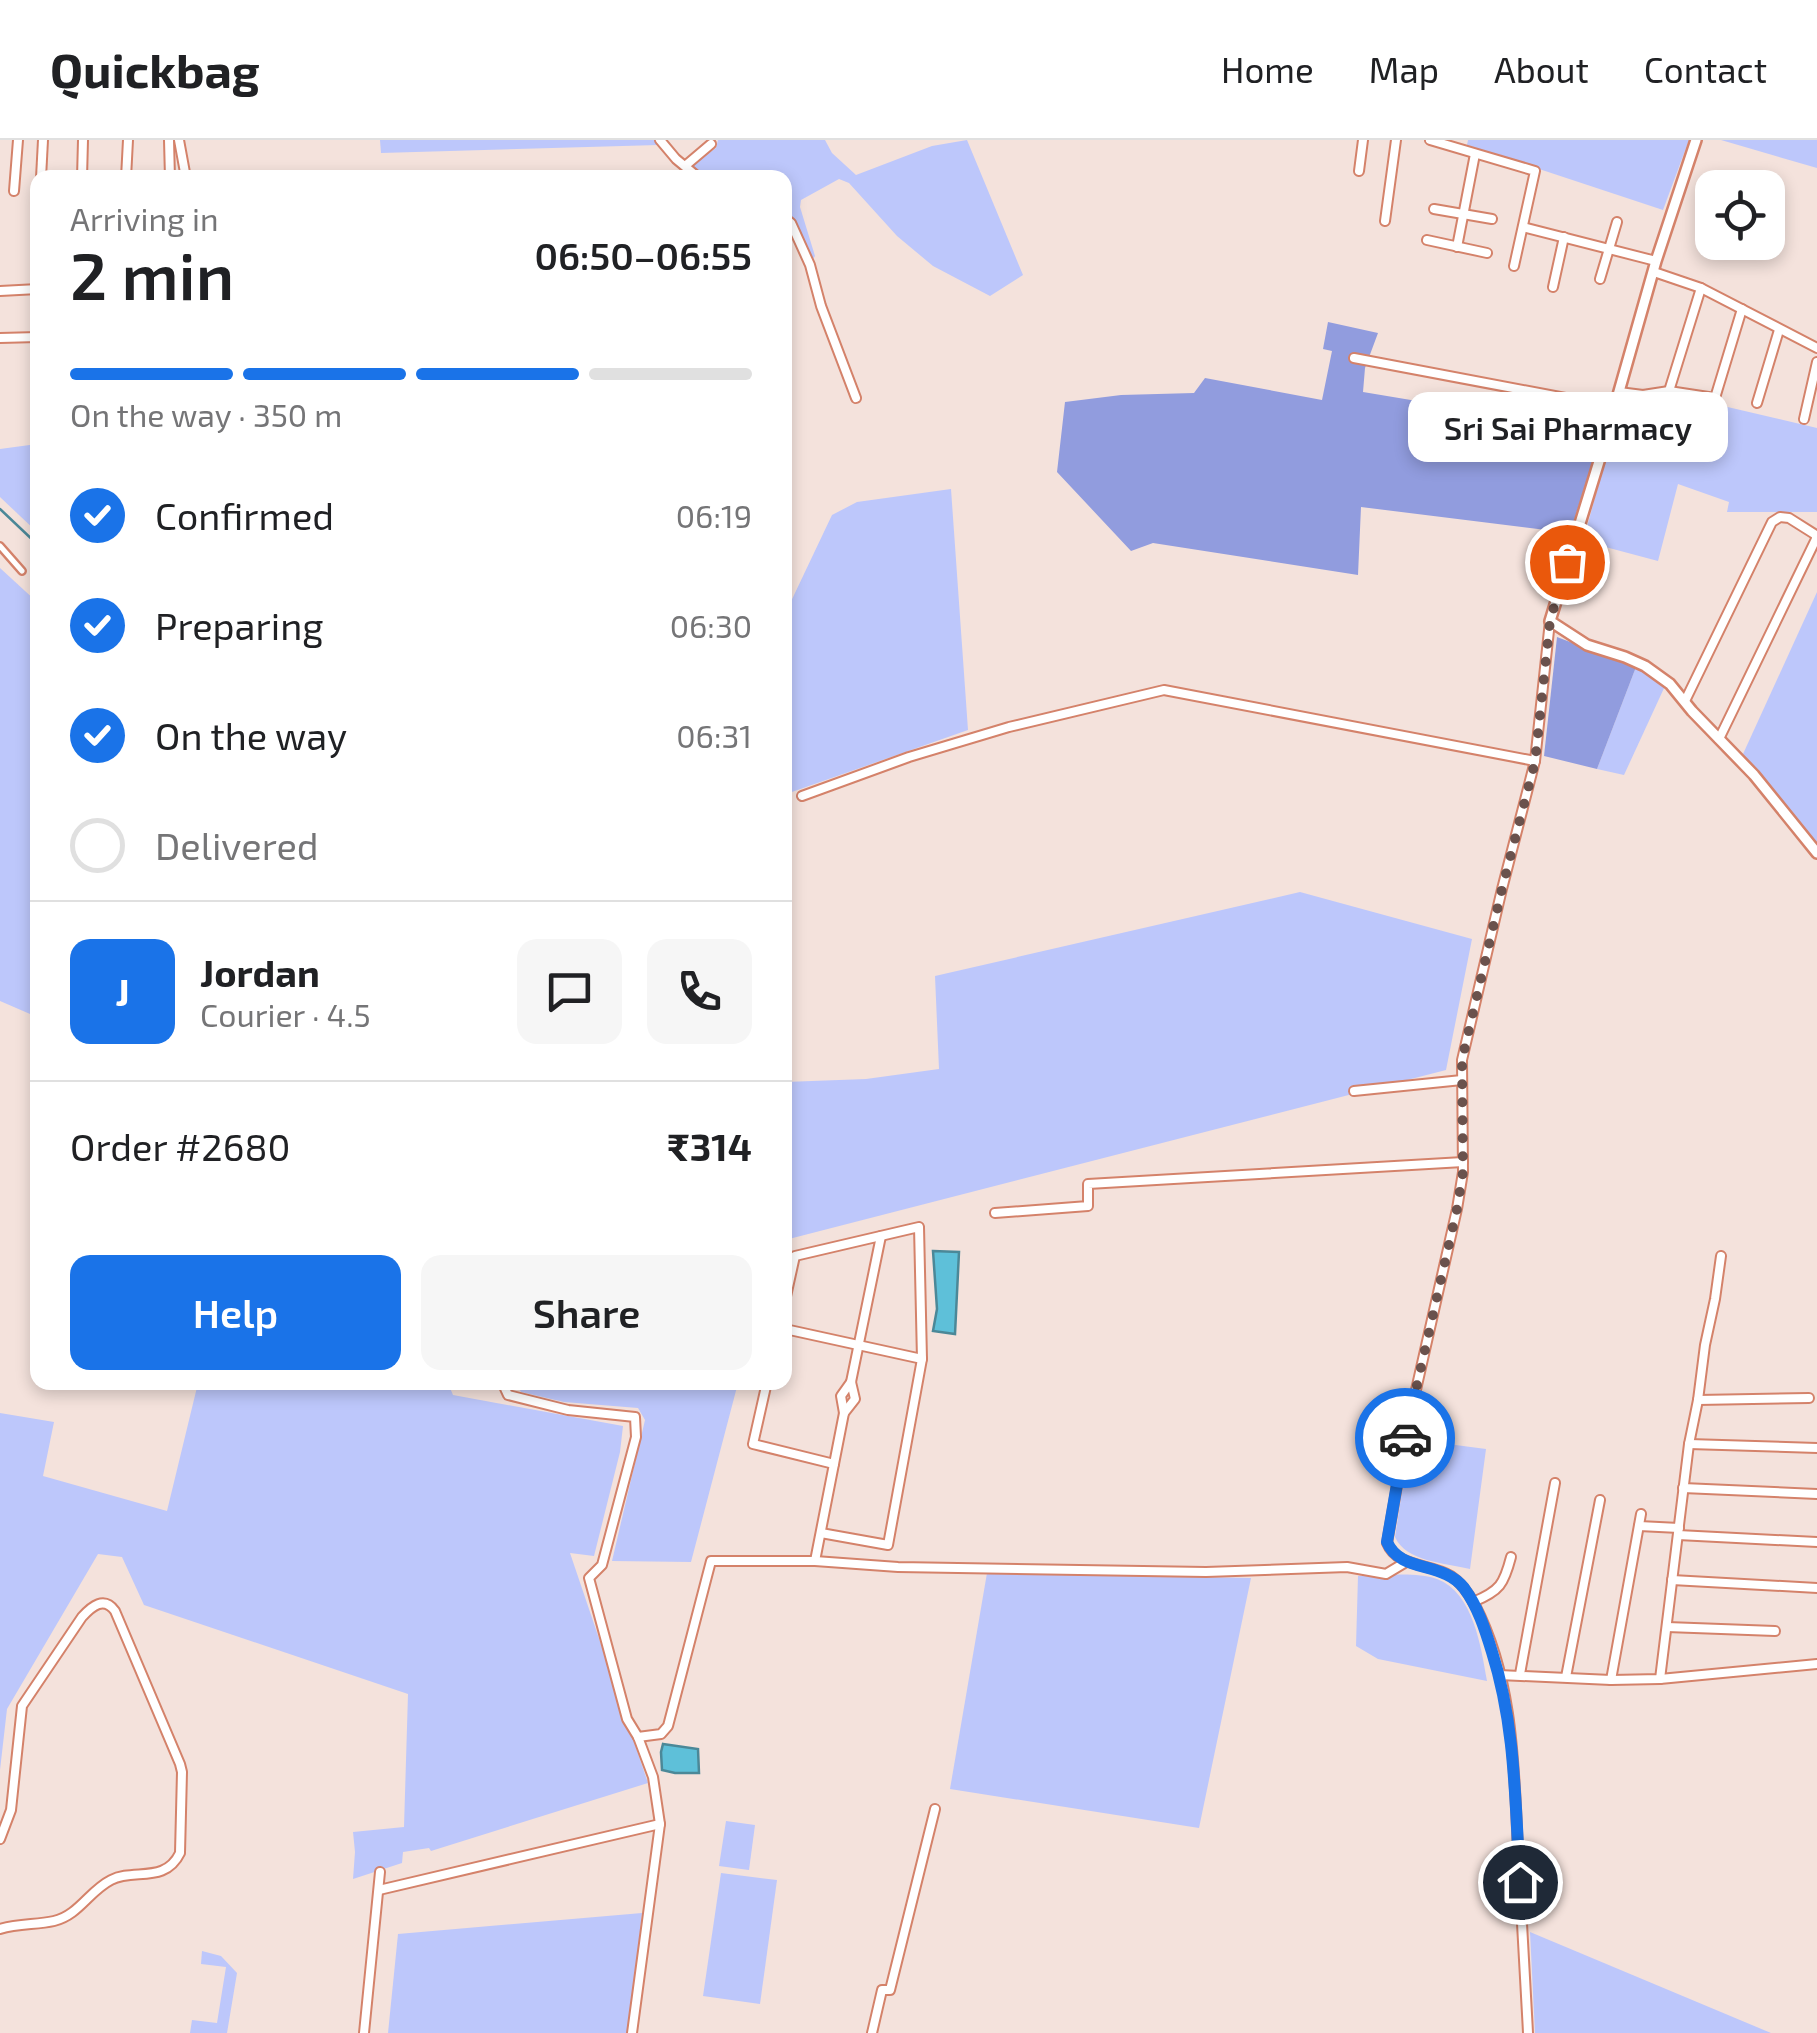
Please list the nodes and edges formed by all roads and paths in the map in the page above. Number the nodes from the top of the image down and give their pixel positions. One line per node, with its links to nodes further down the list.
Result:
1 (18, 140): 22 (street)
2 (43, 140): 15 (street)
3 (83, 140): 16 (street)
4 (128, 140): 17 (street)
5 (169, 140): 18 (street)
6 (179, 140): 19 (street)
7 (660, 140): 14 (street)
8 (1363, 140): 21 (street)
9 (1396, 140): 26 (street)
10 (1430, 140): 13 (street)
11 (1696, 140): 36 (street)
12 (712, 144): 14 (street)
13 (1475, 154): 24 (street); 29 (street)
14 (685, 166): 20 (street)
15 (41, 170)
16 (82, 170)
17 (126, 170)
18 (170, 170)
19 (185, 170)
20 (690, 170)
21 (1359, 171)
22 (14, 191)
23 (1434, 210): 24 (street)
24 (1464, 214): 25 (street); 32 (street)
25 (1492, 220)
26 (1385, 221)
27 (1616, 222): 33 (street)
28 (792, 225): 51 (street)
29 (1523, 227): 30 (street); 35 (street)
30 (1564, 237): 33 (street); 38 (street)
31 (1427, 240): 32 (street)
32 (1458, 246): 34 (street)
33 (1608, 248): 36 (street); 37 (street)
34 (1487, 254)
35 (1514, 266)
36 (1655, 266): 39 (street); 50 (street)
37 (1600, 279)
38 (1553, 287)
39 (1701, 288): 42 (street); 49 (street)
40 (30, 289): 41 (street)
41 (0, 291)
42 (1742, 309): 43 (street); 49 (street)
43 (1779, 330): 46 (street); 52 (street)
44 (30, 336): 45 (street)
45 (0, 338)
46 (1817, 348)
47 (1354, 358): 53 (street)
48 (1817, 362): 54 (street)
49 (1669, 391): 50 (street)
50 (1619, 392): 53 (street)
51 (856, 398)
52 (1758, 403)
53 (1613, 408): 57 (street)
54 (1804, 420)
55 (0, 546): 56 (street)
56 (22, 570)
57 (1550, 621): 58 (street); 60 (street)
58 (1685, 701): 59 (street); 59 (street)
59 (1718, 738): 62 (street)
60 (1535, 762): 61 (street); 63 (street)
61 (802, 796)
62 (1817, 853)
63 (1462, 1080): 64 (street); 65 (street)
64 (1354, 1091)
65 (1462, 1162): 66 (street); 91 (street)
66 (995, 1212)
67 (881, 1236): 69 (street); 71 (street); 72 (street)
68 (1721, 1256): 76 (street)
69 (792, 1270)
70 (792, 1331): 71 (street)
71 (858, 1345): 72 (street); 79 (street)
72 (922, 1359): 87 (street)
73 (505, 1390): 103 (street)
74 (765, 1390): 79 (street)
75 (1809, 1398): 76 (street)
76 (1698, 1400): 77 (street)
77 (1689, 1444): 78 (street); 81 (street)
78 (1817, 1448)
79 (834, 1464): 87 (street)
80 (1555, 1483): 99 (street)
81 (1683, 1488): 82 (street); 86 (street)
82 (1817, 1494)
83 (1600, 1500): 100 (street)
84 (1641, 1514): 85 (street)
85 (1639, 1526): 86 (street); 102 (street)
86 (1678, 1531): 88 (street); 92 (street)
87 (821, 1533): 90 (street)
88 (1817, 1542)
89 (1510, 1557): 94 (street)
90 (815, 1562): 91 (street); 103 (street)
91 (1406, 1562): 94 (street)
92 (1672, 1580): 93 (street); 95 (street)
93 (1817, 1588)
94 (1473, 1602): 98 (street)
95 (1666, 1627): 96 (street); 101 (street)
96 (1775, 1632)
97 (1817, 1664): 101 (street)
98 (1499, 1674): 99 (street); 113 (street)
99 (1520, 1674): 100 (street)
100 (1566, 1677): 102 (street)
101 (1660, 1679): 102 (street)
102 (1612, 1680)
103 (638, 1737): 105 (street)
104 (935, 1809): 112 (street)
105 (660, 1824): 108 (street); 111 (street)
106 (0, 1838): 109 (street)
107 (380, 1872): 108 (street)
108 (379, 1890): 110 (street)
109 (0, 1929)
110 (364, 2033)
111 (632, 2033)
112 (872, 2033)
113 (1528, 2033)

